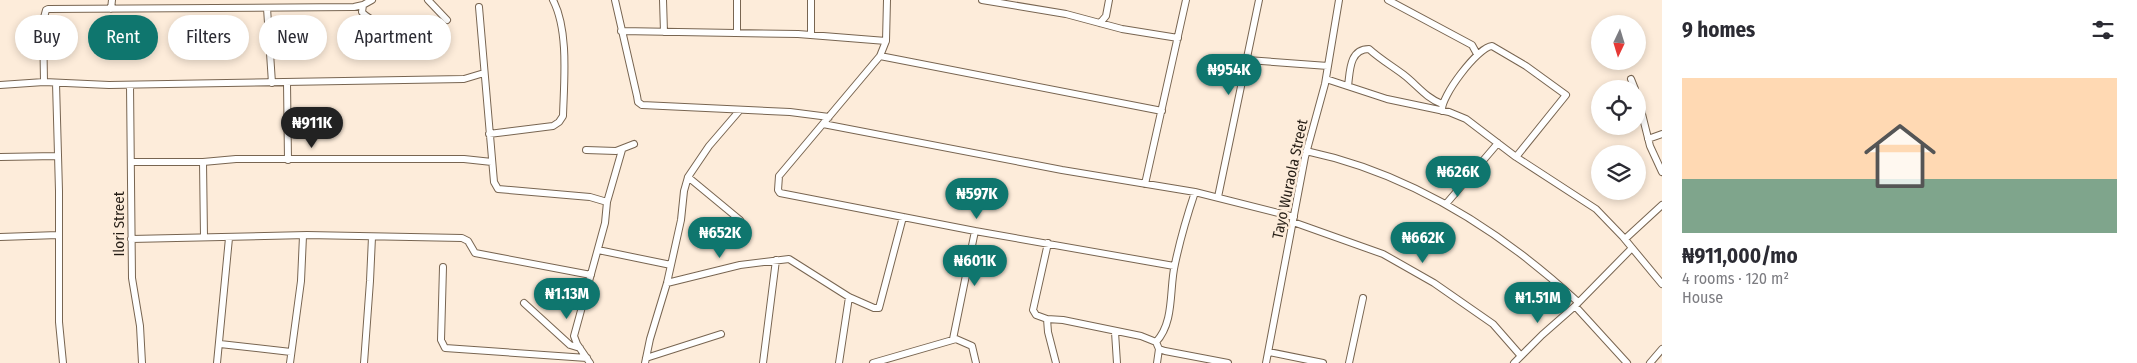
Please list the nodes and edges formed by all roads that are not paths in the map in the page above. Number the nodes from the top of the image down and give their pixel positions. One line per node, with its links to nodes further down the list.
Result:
1 (112, 0): 22 (street)
2 (196, 0): 23 (street)
3 (372, 0): 18 (street)
4 (428, 0): 25 (street)
5 (553, 0): 54 (street)
6 (615, 0): 29 (street)
7 (663, 0): 30 (street)
8 (737, 0): 31 (street)
9 (811, 0): 32 (street)
10 (887, 0): 34 (street)
11 (982, 0): 21 (street)
12 (1034, 0): 21 (street)
13 (1109, 0): 26 (street)
14 (1186, 0): 33 (street)
15 (1259, 0): 37 (street)
16 (1339, 0): 38 (street, Tayo Wuraola Street)
17 (1388, 0): 35 (street)
18 (363, 5): 20 (street); 24 (street)
19 (479, 7): 39 (street)
20 (267, 8): 23 (street); 43 (street)
21 (1032, 8): 27 (street)
22 (111, 9): 23 (street); 41 (street)
23 (197, 9)
24 (365, 15)
25 (442, 15)
26 (1106, 16): 27 (street); 28 (street)
27 (1100, 23): 28 (street)
28 (1110, 25): 33 (street)
29 (621, 31): 30 (street); 49 (street)
30 (664, 32): 31 (street)
31 (737, 33): 32 (street)
32 (811, 35): 34 (street)
33 (1178, 38): 50 (street)
34 (886, 41): 36 (street)
35 (1477, 54): 48 (street); 64 (street)
36 (880, 56): 50 (street); 51 (street)
37 (1247, 60): 38 (street); 73 (street)
38 (1328, 66): 40 (street, Tayo Wuraola Street)
39 (484, 73): 44 (street); 54 (street)
40 (1326, 79): 47 (street); 61 (street, Tayo Wuraola Street)
41 (44, 82): 42 (street); 45 (street)
42 (56, 83): 46 (street); 62 (street)
43 (272, 83): 44 (street); 46 (street)
44 (287, 83): 65 (street)
45 (0, 85)
46 (130, 85): 66 (street, Ilori Street)
47 (1348, 86): 48 (street); 48 (street)
48 (1442, 107): 57 (street)
49 (740, 110): 51 (street); 70 (street)
50 (1162, 111): 71 (street)
51 (829, 117): 52 (street)
52 (823, 124): 71 (street); 77 (street)
53 (1646, 131): 56 (street)
54 (489, 134): 68 (street)
55 (1662, 134): 56 (street)
56 (1648, 139): 69 (street)
57 (1498, 143): 64 (street); 75 (street)
58 (634, 144): 60 (street)
59 (586, 150): 60 (street)
60 (622, 150): 74 (street)
61 (1306, 151): 75 (street); 79 (street, Tayo Wuraola Street)
62 (57, 156): 63 (street); 81 (street)
63 (0, 157)
64 (1516, 157): 88 (street)
65 (288, 160): 67 (street); 68 (street)
66 (131, 162): 67 (street); 87 (street, Ilori Street)
67 (202, 162): 84 (street)
68 (492, 162): 74 (street)
69 (1662, 172)
70 (688, 177): 78 (street); 93 (street)
71 (1145, 184): 72 (street)
72 (1195, 192): 73 (street); 94 (street)
73 (1218, 197): 79 (street)
74 (607, 202): 91 (street)
75 (1446, 204): 102 (street)
76 (1662, 205): 88 (street)
77 (903, 217): 80 (street); 99 (street)
78 (740, 220)
79 (1293, 220): 112 (street, Tayo Wuraola Street); 114 (street)
80 (976, 231): 89 (street); 106 (street)
81 (58, 235): 83 (street); 116 (street)
82 (303, 236): 85 (street); 86 (street); 111 (street)
83 (0, 237)
84 (204, 237): 86 (street); 87 (street)
85 (372, 237): 96 (street); 120 (street)
86 (229, 238): 107 (street)
87 (131, 239): 117 (street, Ilori Street)
88 (1625, 239): 90 (street)
89 (1048, 243): 94 (street); 103 (street)
90 (1632, 248): 98 (street); 102 (street)
91 (598, 250): 93 (street); 96 (street)
92 (776, 260): 97 (street); 99 (street); 121 (street)
93 (671, 265): 97 (street)
94 (1174, 266): 108 (street)
95 (444, 267): 113 (street)
96 (591, 275): 109 (street)
97 (667, 283): 115 (street)
98 (1662, 284)
99 (849, 297): 122 (street)
100 (1363, 298): 131 (street)
101 (524, 303): 109 (street)
102 (1577, 304): 114 (street); 132 (street)
103 (1047, 319): 104 (street); 125 (street)
104 (1115, 332): 108 (street); 126 (street)
105 (721, 334): 115 (street)
106 (953, 339): 123 (street); 124 (street)
107 (220, 344): 111 (street); 118 (street)
108 (1158, 345): 127 (street); 128 (street)
109 (580, 348): 113 (street)
110 (1662, 349): 133 (street)
111 (291, 352): 119 (street)
112 (1269, 352): 129 (street, Tayo Wuraola Street); 130 (street)
113 (589, 360)
114 (1519, 360)
115 (646, 361)
116 (63, 363)
117 (142, 363)
118 (217, 363)
119 (290, 363)
120 (364, 363)
121 (763, 363)
122 (839, 363)
123 (873, 363)
124 (976, 363)
125 (1056, 363)
126 (1117, 363)
127 (1157, 363)
128 (1228, 363)
129 (1266, 363)
130 (1323, 363)
131 (1350, 363)
132 (1627, 363)
133 (1650, 363)

